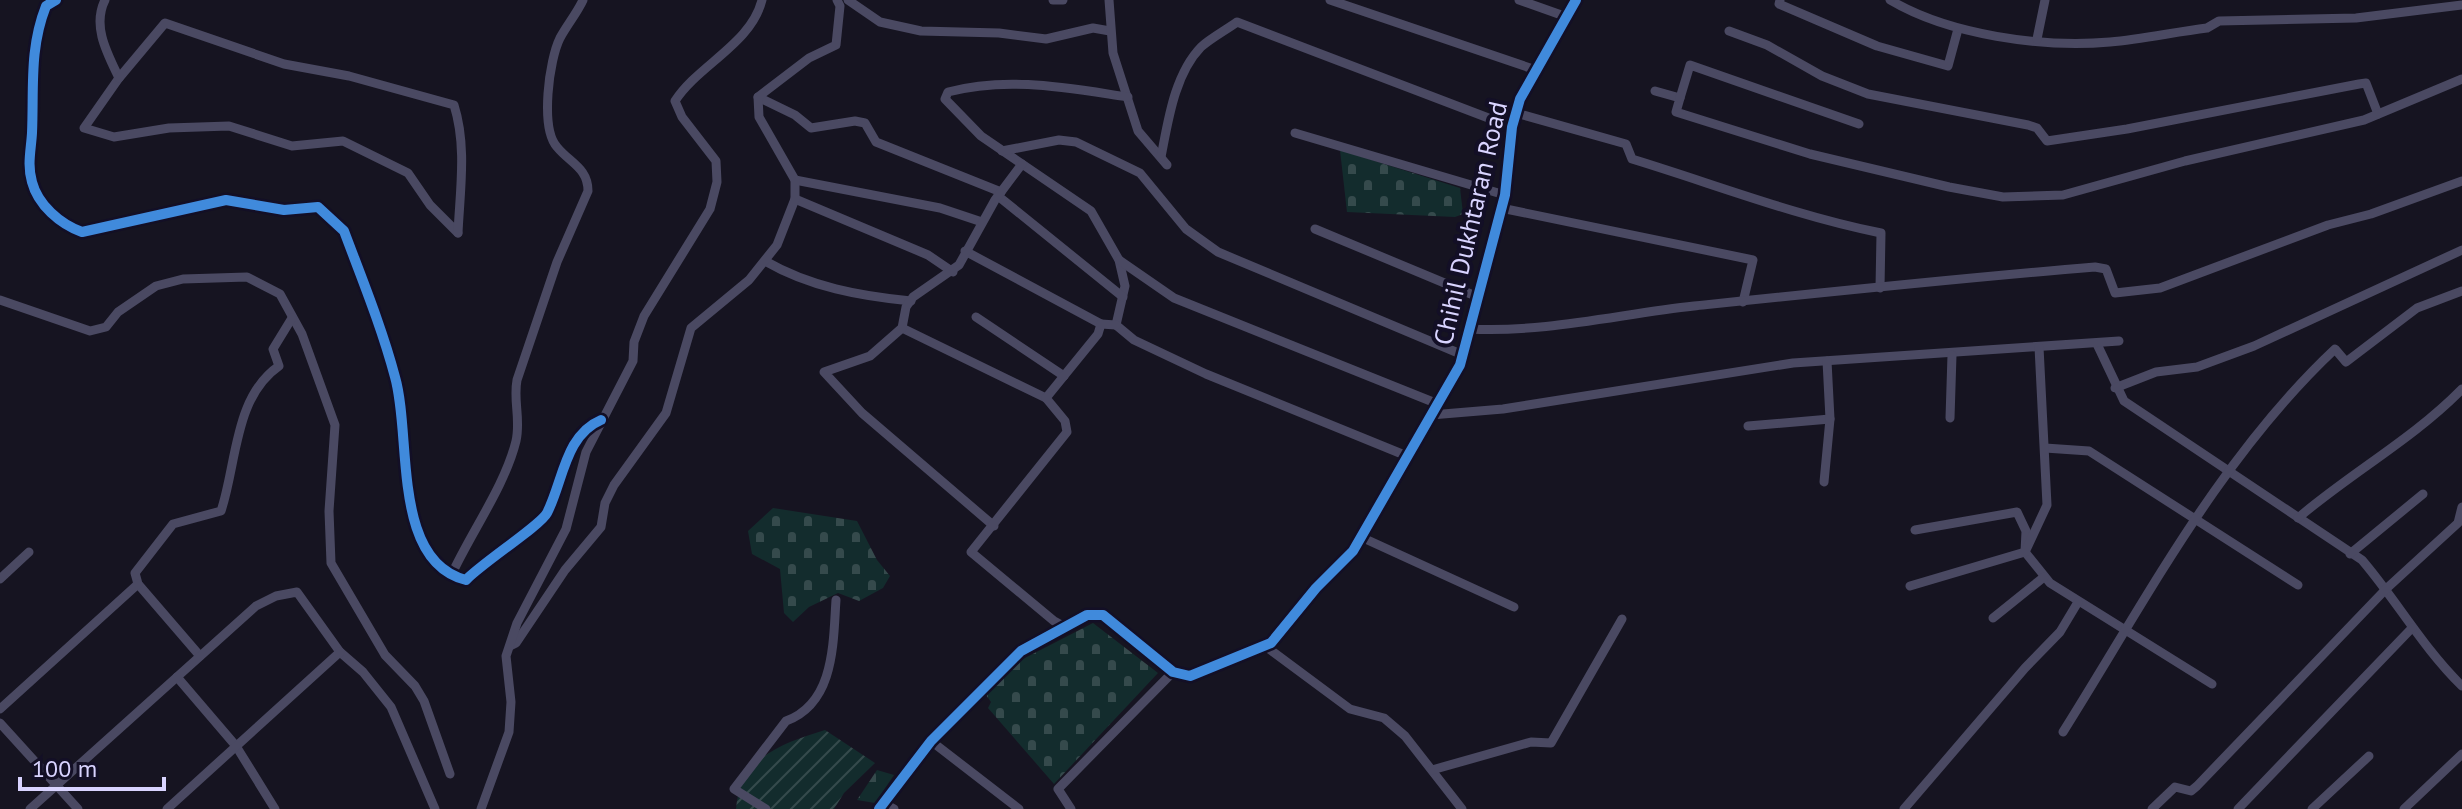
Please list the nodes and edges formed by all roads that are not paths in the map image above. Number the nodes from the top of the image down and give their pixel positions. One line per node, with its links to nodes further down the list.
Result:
1 (56, 0): 92 (street)
2 (105, 0): 23 (street)
3 (583, 0): 92 (street)
4 (762, 0): 76 (street)
5 (837, 0): 26 (street)
6 (848, 0): 19 (street)
7 (1053, 0): 8 (street)
8 (1063, 0)
9 (1109, 0): 19 (street)
10 (1330, 0): 22 (street)
11 (1519, 0): 17 (street)
12 (1576, 0): 17 (street, Chihil Dukhtaran Road)
13 (1780, 0): 18 (street)
14 (1890, 0): 18 (street)
15 (2045, 0): 21 (street)
16 (2462, 5): 21 (street)
17 (1567, 17): 22 (street, Chihil Dukhtaran Road)
18 (1958, 29): 21 (street)
19 (1110, 31): 27 (street)
20 (1729, 31): 30 (street)
21 (2037, 39)
22 (1536, 70): 29 (street, Chihil Dukhtaran Road)
23 (119, 78): 23 (street)
24 (2462, 79): 30 (street)
25 (1655, 91): 28 (street)
26 (758, 97): 36 (street); 38 (street)
27 (1128, 97): 32 (street); 34 (street)
28 (1680, 98): 30 (street); 31 (street)
29 (1516, 113): 32 (street, Chihil Dukhtaran Road); 49 (street)
30 (2378, 114)
31 (1859, 124)
32 (1512, 127): 39 (street, Chihil Dukhtaran Road)
33 (1295, 133): 39 (street)
34 (1002, 151): 35 (street); 65 (street)
35 (1022, 164): 38 (street); 46 (street)
36 (795, 180): 40 (street); 42 (street)
37 (2462, 181): 49 (street)
38 (1000, 194): 42 (street); 51 (street)
39 (1505, 195): 41 (street, Chihil Dukhtaran Road)
40 (795, 199): 47 (street); 48 (street)
41 (1501, 208): 52 (street, Chihil Dukhtaran Road); 55 (street)
42 (982, 222): 45 (street)
43 (1315, 229): 52 (street)
44 (2462, 250): 69 (street)
45 (965, 251): 48 (street); 58 (street)
46 (1119, 260): 51 (street); 72 (street)
47 (765, 261): 54 (street); 107 (street)
48 (953, 272): 54 (street)
49 (1880, 288): 55 (street)
50 (2462, 291): 80 (street)
51 (1123, 297): 59 (street)
52 (1478, 297): 61 (street, Chihil Dukhtaran Road)
53 (0, 300): 57 (street)
54 (911, 301): 60 (street)
55 (1743, 302): 61 (street)
56 (976, 317): 68 (street)
57 (292, 318): 95 (street); 123 (street)
58 (1101, 324): 59 (street); 68 (street)
59 (1116, 325): 79 (street)
60 (902, 328): 71 (street); 86 (street)
61 (1470, 329): 65 (street, Chihil Dukhtaran Road)
62 (2119, 341): 63 (street)
63 (2097, 344): 64 (street); 69 (street)
64 (2039, 347): 66 (street); 78 (street)
65 (1463, 355): 72 (street, Chihil Dukhtaran Road)
66 (1952, 355): 67 (street); 74 (street)
67 (1827, 361): 73 (street); 75 (street)
68 (1064, 376): 71 (street)
69 (2115, 388): 80 (street)
70 (2462, 389): 84 (street)
71 (1046, 398): 86 (street)
72 (1438, 404): 73 (street, Chihil Dukhtaran Road)
73 (1431, 415): 79 (street, Chihil Dukhtaran Road)
74 (1950, 418)
75 (1830, 419): 77 (street); 81 (street)
76 (601, 420): 92 (street); 107 (street)
77 (1748, 426)
78 (2045, 448): 85 (street); 90 (street)
79 (1407, 456): 88 (street, Chihil Dukhtaran Road)
80 (2229, 468): 84 (street); 85 (street)
81 (1824, 482)
82 (2423, 494): 91 (street)
83 (2462, 507): 98 (street)
84 (2298, 518): 91 (street)
85 (2196, 522): 96 (street); 106 (street)
86 (994, 526): 104 (street)
87 (1915, 530): 90 (street)
88 (1361, 537): 101 (street); 108 (street, Chihil Dukhtaran Road)
89 (29, 552): 94 (street)
90 (2025, 552): 93 (street); 97 (street)
91 (2350, 554): 98 (street)
92 (451, 576)
93 (2044, 577): 100 (street); 102 (street)
94 (0, 579)
95 (138, 584): 110 (street); 115 (street)
96 (2298, 585)
97 (1910, 586)
98 (2386, 589): 105 (street); 138 (street)
99 (836, 600): 132 (street)
100 (2078, 602): 106 (street); 137 (street)
101 (1514, 607)
102 (1993, 618)
103 (1622, 619): 122 (street)
104 (1065, 627): 111 (street); 118 (street)
105 (2412, 628): 114 (street); 139 (street)
106 (2127, 630): 113 (street); 117 (street)
107 (510, 646): 131 (street)
108 (1265, 646): 111 (street); 122 (street)
109 (340, 652): 110 (street); 119 (street); 130 (street)
110 (200, 656): 112 (street)
111 (1173, 672): 135 (street)
112 (177, 677): 119 (street); 124 (street)
113 (2212, 684)
114 (2462, 686)
115 (0, 709)
116 (0, 723): 124 (street)
117 (2063, 732)
118 (931, 741): 125 (street); 134 (street)
119 (236, 746): 128 (street); 129 (street)
120 (2462, 754): 141 (street)
121 (2369, 756): 140 (street)
122 (1432, 770): 136 (street)
123 (450, 774)
124 (57, 785): 126 (street); 127 (street)
125 (881, 806): 133 (street)
126 (30, 809)
127 (78, 809)
128 (167, 809)
129 (275, 809)
130 (435, 809)
131 (481, 809)
132 (766, 809)
133 (894, 809)
134 (1019, 809)
135 (1071, 809)
136 (1462, 809)
137 (1904, 809)
138 (2152, 809)
139 (2238, 809)
140 (2312, 809)
141 (2404, 809)

